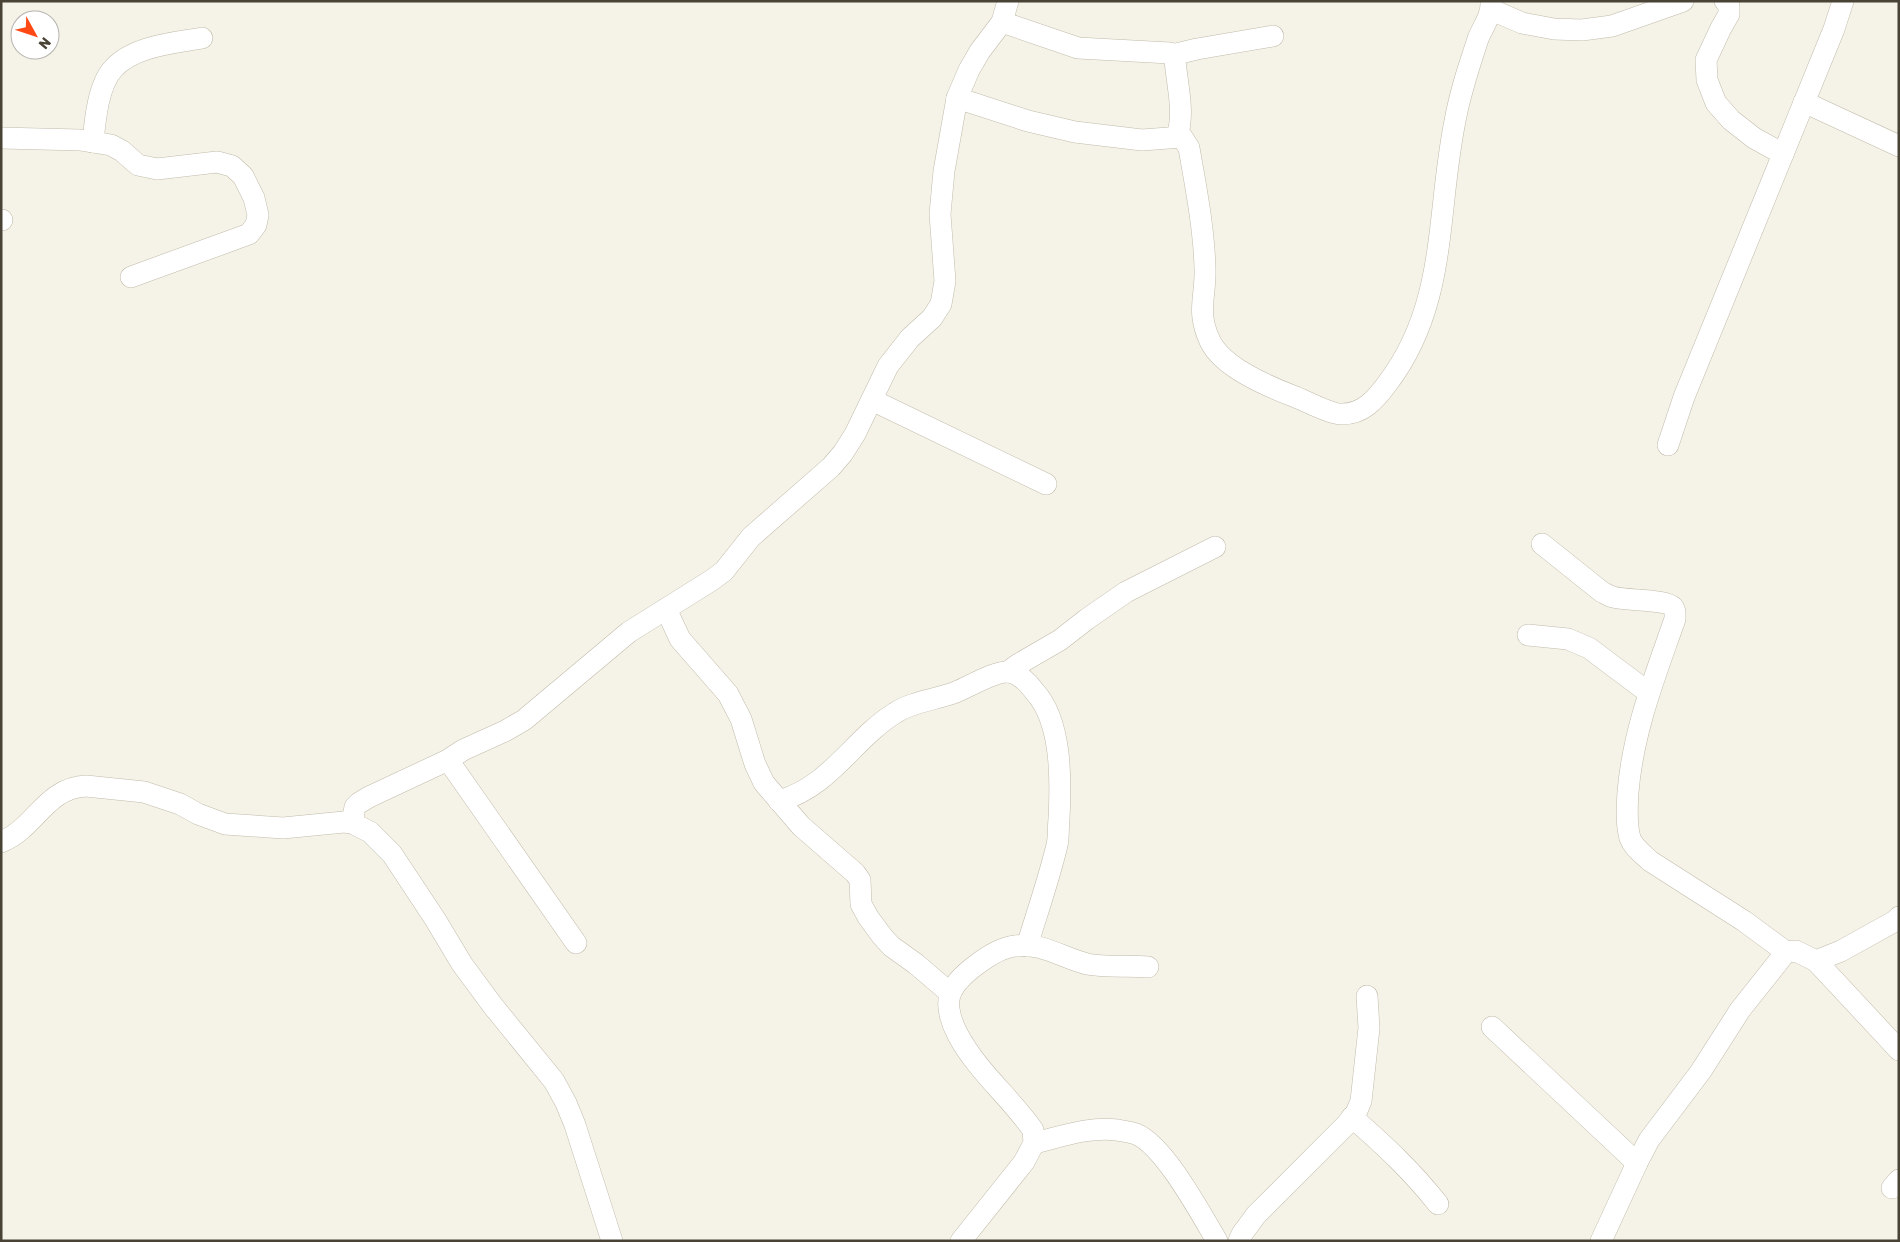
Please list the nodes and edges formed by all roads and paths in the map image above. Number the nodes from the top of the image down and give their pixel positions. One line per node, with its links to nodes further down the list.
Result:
1 (1008, 1): 6 (street)
2 (1683, 1): 5 (street)
3 (1725, 1): 16 (street)
4 (1843, 1): 11 (street)
5 (1491, 6): 12 (street)
6 (1002, 22): 9 (street); 10 (street)
7 (1273, 36): 9 (street)
8 (202, 38): 14 (street)
9 (1172, 55): 12 (street)
10 (957, 98): 12 (street); 18 (street)
11 (1804, 102): 15 (street); 16 (street)
12 (1177, 137)
13 (1, 138): 14 (street)
14 (93, 142): 17 (street)
15 (1899, 146)
16 (1783, 154): 19 (street)
17 (131, 277)
18 (872, 400): 20 (street); 23 (street)
19 (1668, 445)
20 (1046, 484)
21 (1542, 544): 26 (street)
22 (1215, 547): 25 (street)
23 (666, 609): 27 (street); 28 (street)
24 (1528, 635): 26 (street)
25 (1008, 672): 28 (street); 33 (street)
26 (1649, 693): 34 (street)
27 (448, 760): 29 (street); 32 (street)
28 (779, 801): 37 (street)
29 (352, 823): 30 (street); 45 (street)
30 (1, 842)
31 (1899, 917): 35 (street)
32 (576, 943)
33 (1026, 946): 36 (street); 37 (street)
34 (1786, 952): 35 (street); 43 (street)
35 (1816, 961): 40 (street)
36 (1148, 967)
37 (950, 993): 42 (street)
38 (1367, 996): 41 (street)
39 (1492, 1027): 43 (street)
40 (1899, 1050)
41 (1352, 1117): 44 (street); 48 (street)
42 (1034, 1143): 46 (street); 47 (street)
43 (1637, 1163): 49 (street)
44 (1438, 1204)
45 (612, 1241)
46 (961, 1241)
47 (1217, 1241)
48 (1239, 1241)
49 (1601, 1241)

